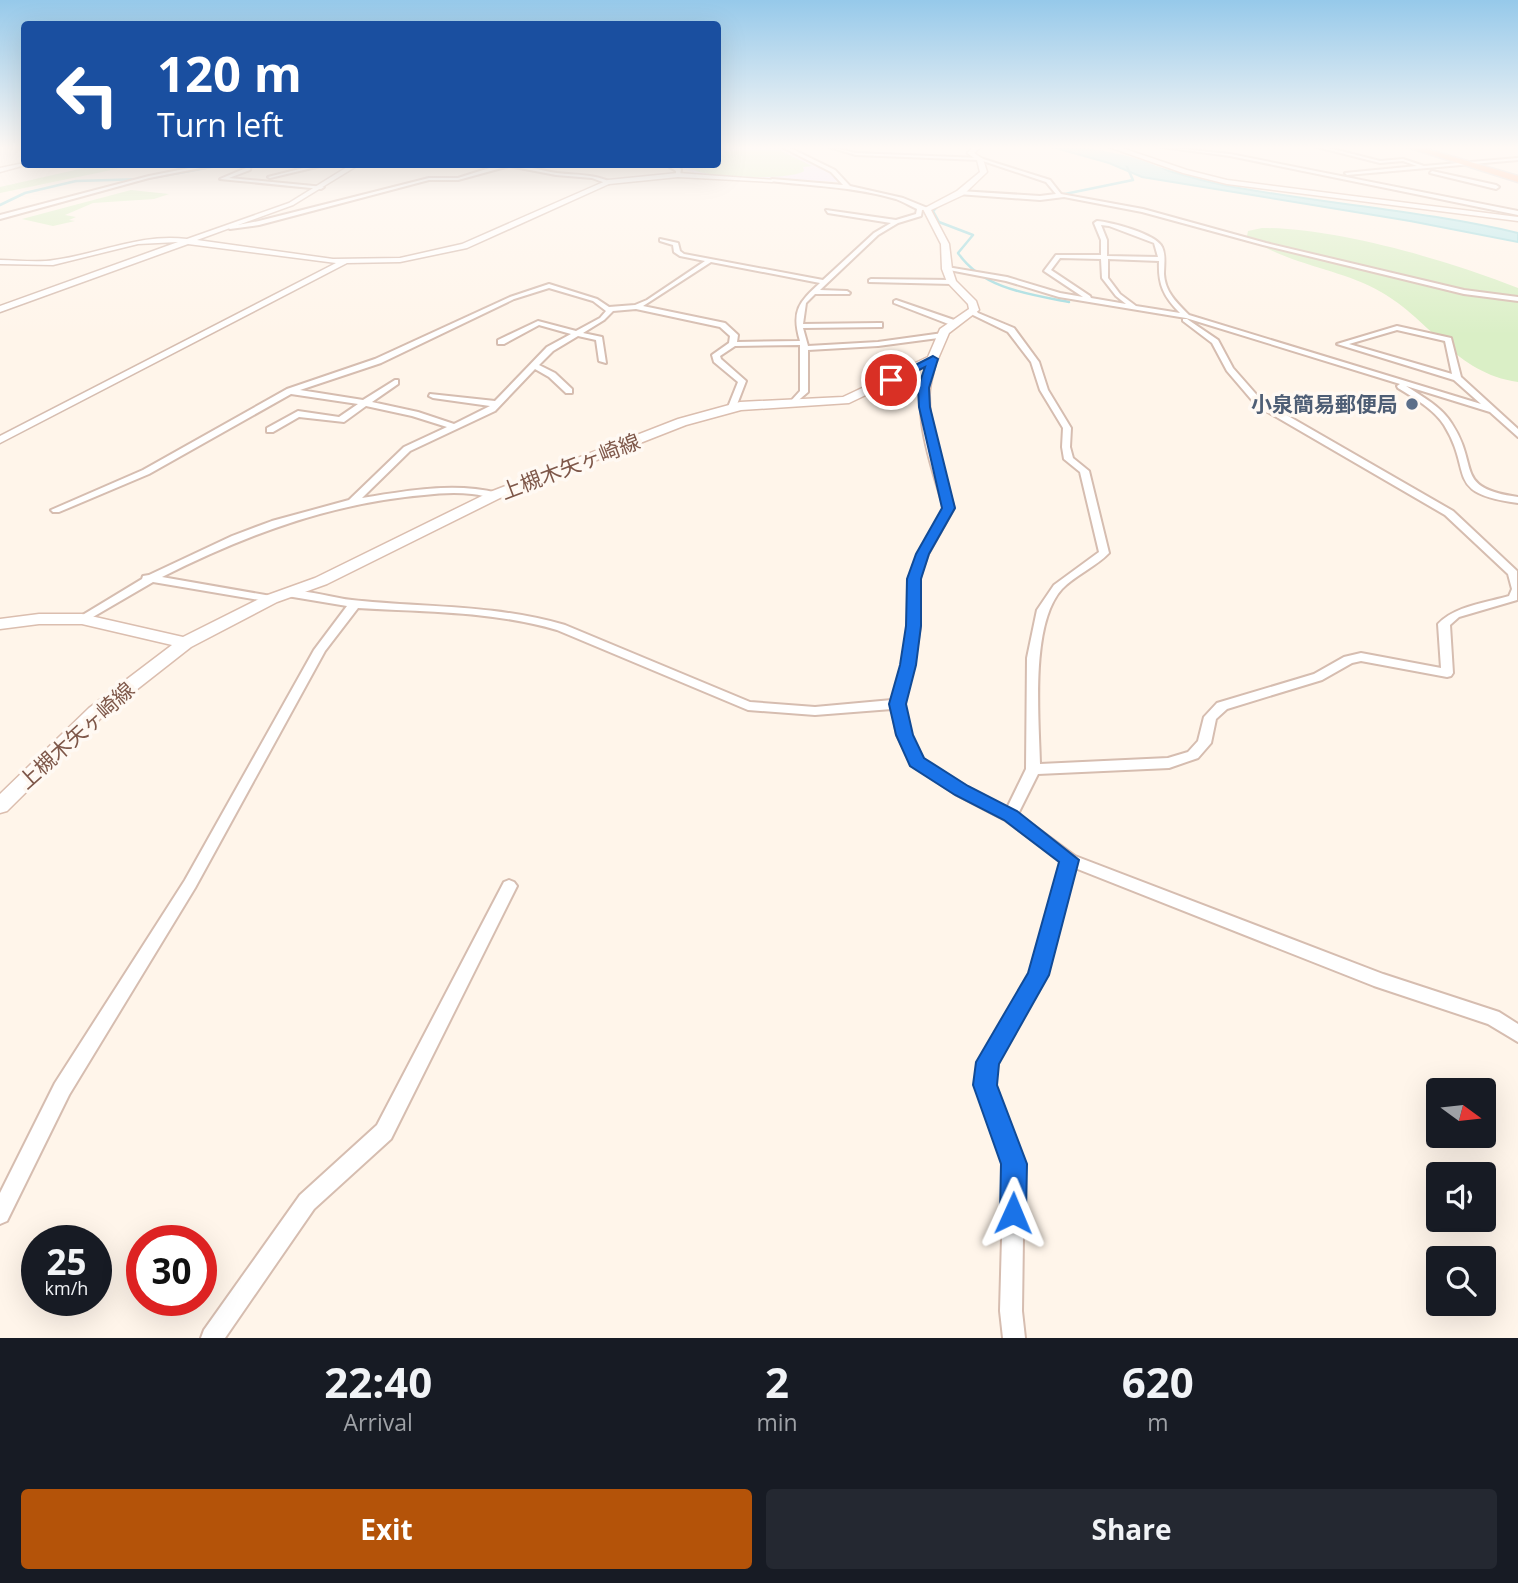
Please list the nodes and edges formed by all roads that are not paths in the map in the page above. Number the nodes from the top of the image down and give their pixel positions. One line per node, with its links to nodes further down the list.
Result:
1 (28, 209): 11 (street)
2 (277, 209): 14 (street)
3 (311, 209): 14 (street)
4 (545, 209): 21 (street)
5 (923, 209): 13 (street); 22 (main road)
6 (1135, 209): 27 (street)
7 (1443, 209): 12 (main road)
8 (1499, 209): 10 (street)
9 (828, 211): 13 (street)
10 (1518, 214)
11 (0, 217)
12 (1518, 219)
13 (896, 222): 24 (street)
14 (230, 227): 16 (street)
15 (662, 240): 19 (street)
16 (190, 241): 20 (street); 21 (street); 32 (street)
17 (1105, 255): 18 (street); 18 (street); 29 (street); 31 (street)
18 (1162, 259): 36 (street)
19 (709, 261): 24 (street); 30 (street)
20 (0, 262)
21 (345, 262): 62 (street)
22 (952, 274): 23 (street); 29 (street); 34 (main road)
23 (870, 281)
24 (826, 282): 25 (street)
25 (816, 292): 26 (street); 39 (street)
26 (847, 293)
27 (1518, 299)
28 (896, 302): 37 (street)
29 (1095, 302): 31 (street)
30 (636, 307): 33 (street); 43 (street)
31 (1136, 308): 35 (street)
32 (0, 309)
33 (608, 309): 40 (street); 52 (street)
34 (974, 310): 37 (main road); 76 (street)
35 (1172, 313): 36 (street); 68 (street)
36 (1186, 316): 48 (street)
37 (954, 323): 41 (main road)
38 (879, 325): 39 (street)
39 (799, 326): 44 (street)
40 (579, 332): 42 (street); 46 (street); 47 (street)
41 (943, 335): 44 (street); 45 (main road)
42 (501, 342)
43 (733, 344): 44 (street); 57 (street)
44 (804, 346): 54 (street)
45 (933, 359): 54 (main road, 上槻木矢ヶ崎線); 75 (street)
46 (603, 361)
47 (534, 366): 51 (street); 56 (street)
48 (1390, 378): 58 (street); 65 (street)
49 (1457, 378): 49 (street); 58 (street)
50 (395, 382): 55 (street)
51 (569, 390)
52 (290, 391): 55 (street); 66 (street)
53 (433, 396): 56 (street)
54 (794, 402): 57 (main road, 上槻木矢ヶ崎線)
55 (365, 403): 59 (street); 60 (street)
56 (496, 404): 59 (street)
57 (732, 407): 63 (main road, 上槻木矢ヶ崎線)
58 (1493, 410): 61 (street)
59 (455, 427): 64 (street)
60 (270, 430)
61 (1518, 434)
62 (0, 440)
63 (495, 495): 64 (street); 69 (main road, 上槻木矢ヶ崎線)
64 (354, 500): 67 (street)
65 (1518, 500)
66 (56, 510)
67 (147, 578): 70 (street); 72 (street)
68 (1518, 589): 76 (street)
69 (286, 593): 70 (main road, 上槻木矢ヶ崎線); 71 (street)
70 (271, 599): 74 (main road, 上槻木矢ヶ崎線)
71 (355, 604): 75 (street); 82 (street)
72 (82, 619): 73 (main road); 74 (main road)
73 (0, 624)
74 (185, 643): 77 (main road, 上槻木矢ヶ崎線)
75 (897, 704): 78 (street)
76 (1032, 769): 78 (street)
77 (0, 806)
78 (1010, 816): 79 (street)
79 (1070, 860): 81 (street); 84 (street)
80 (509, 886): 83 (street)
81 (1518, 1034)
82 (0, 1214)
83 (212, 1338)
84 (1014, 1338)

